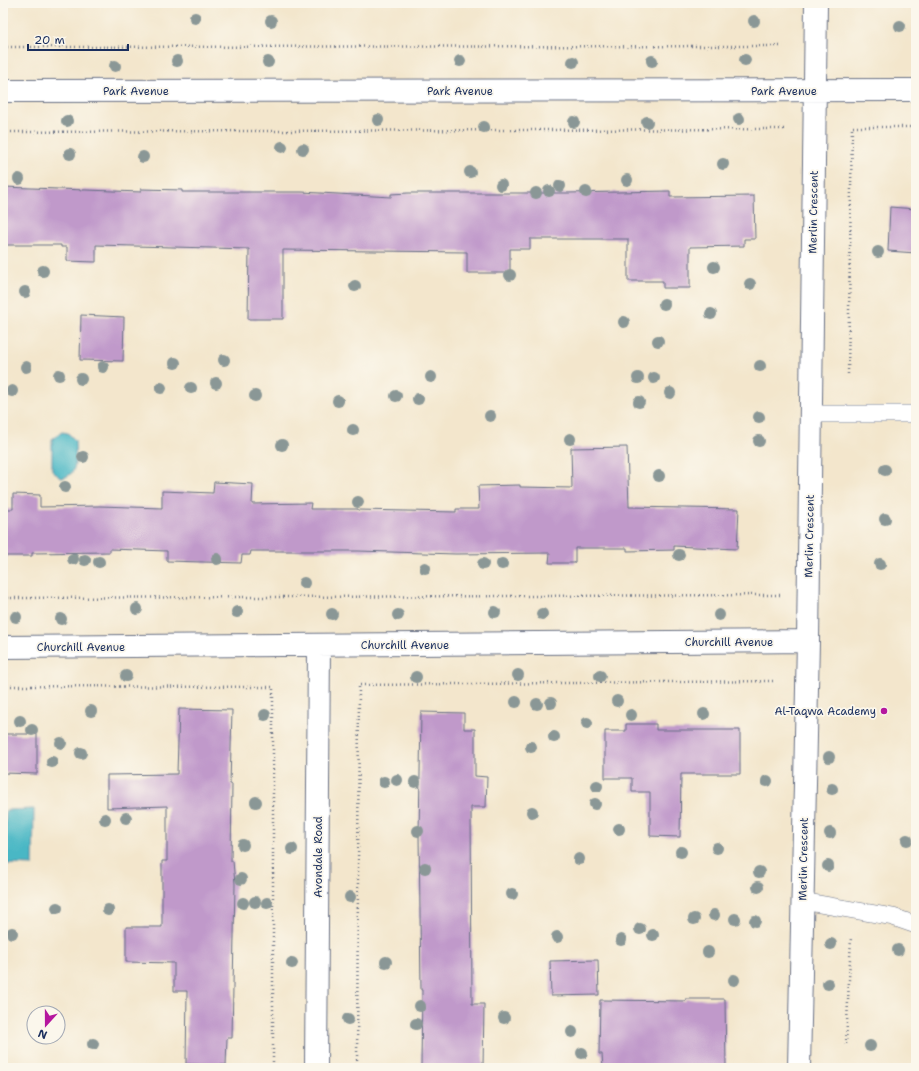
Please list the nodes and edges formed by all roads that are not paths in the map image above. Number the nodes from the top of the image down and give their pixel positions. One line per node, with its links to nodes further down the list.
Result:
1 (816, 3): 4 (street, Merlin Crescent)
2 (916, 90): 4 (street, Park Avenue)
3 (3, 91): 4 (street, Park Avenue)
4 (815, 91): 5 (street, Merlin Crescent)
5 (810, 414): 6 (lane); 7 (street, Merlin Crescent)
6 (916, 414)
7 (808, 642): 8 (street, Churchill Avenue); 10 (street, Merlin Crescent)
8 (319, 645): 9 (street, Churchill Avenue); 12 (street, Avondale Road)
9 (3, 647)
10 (802, 901): 11 (lane); 13 (street, Merlin Crescent)
11 (916, 925)
12 (316, 1068)
13 (799, 1068)

